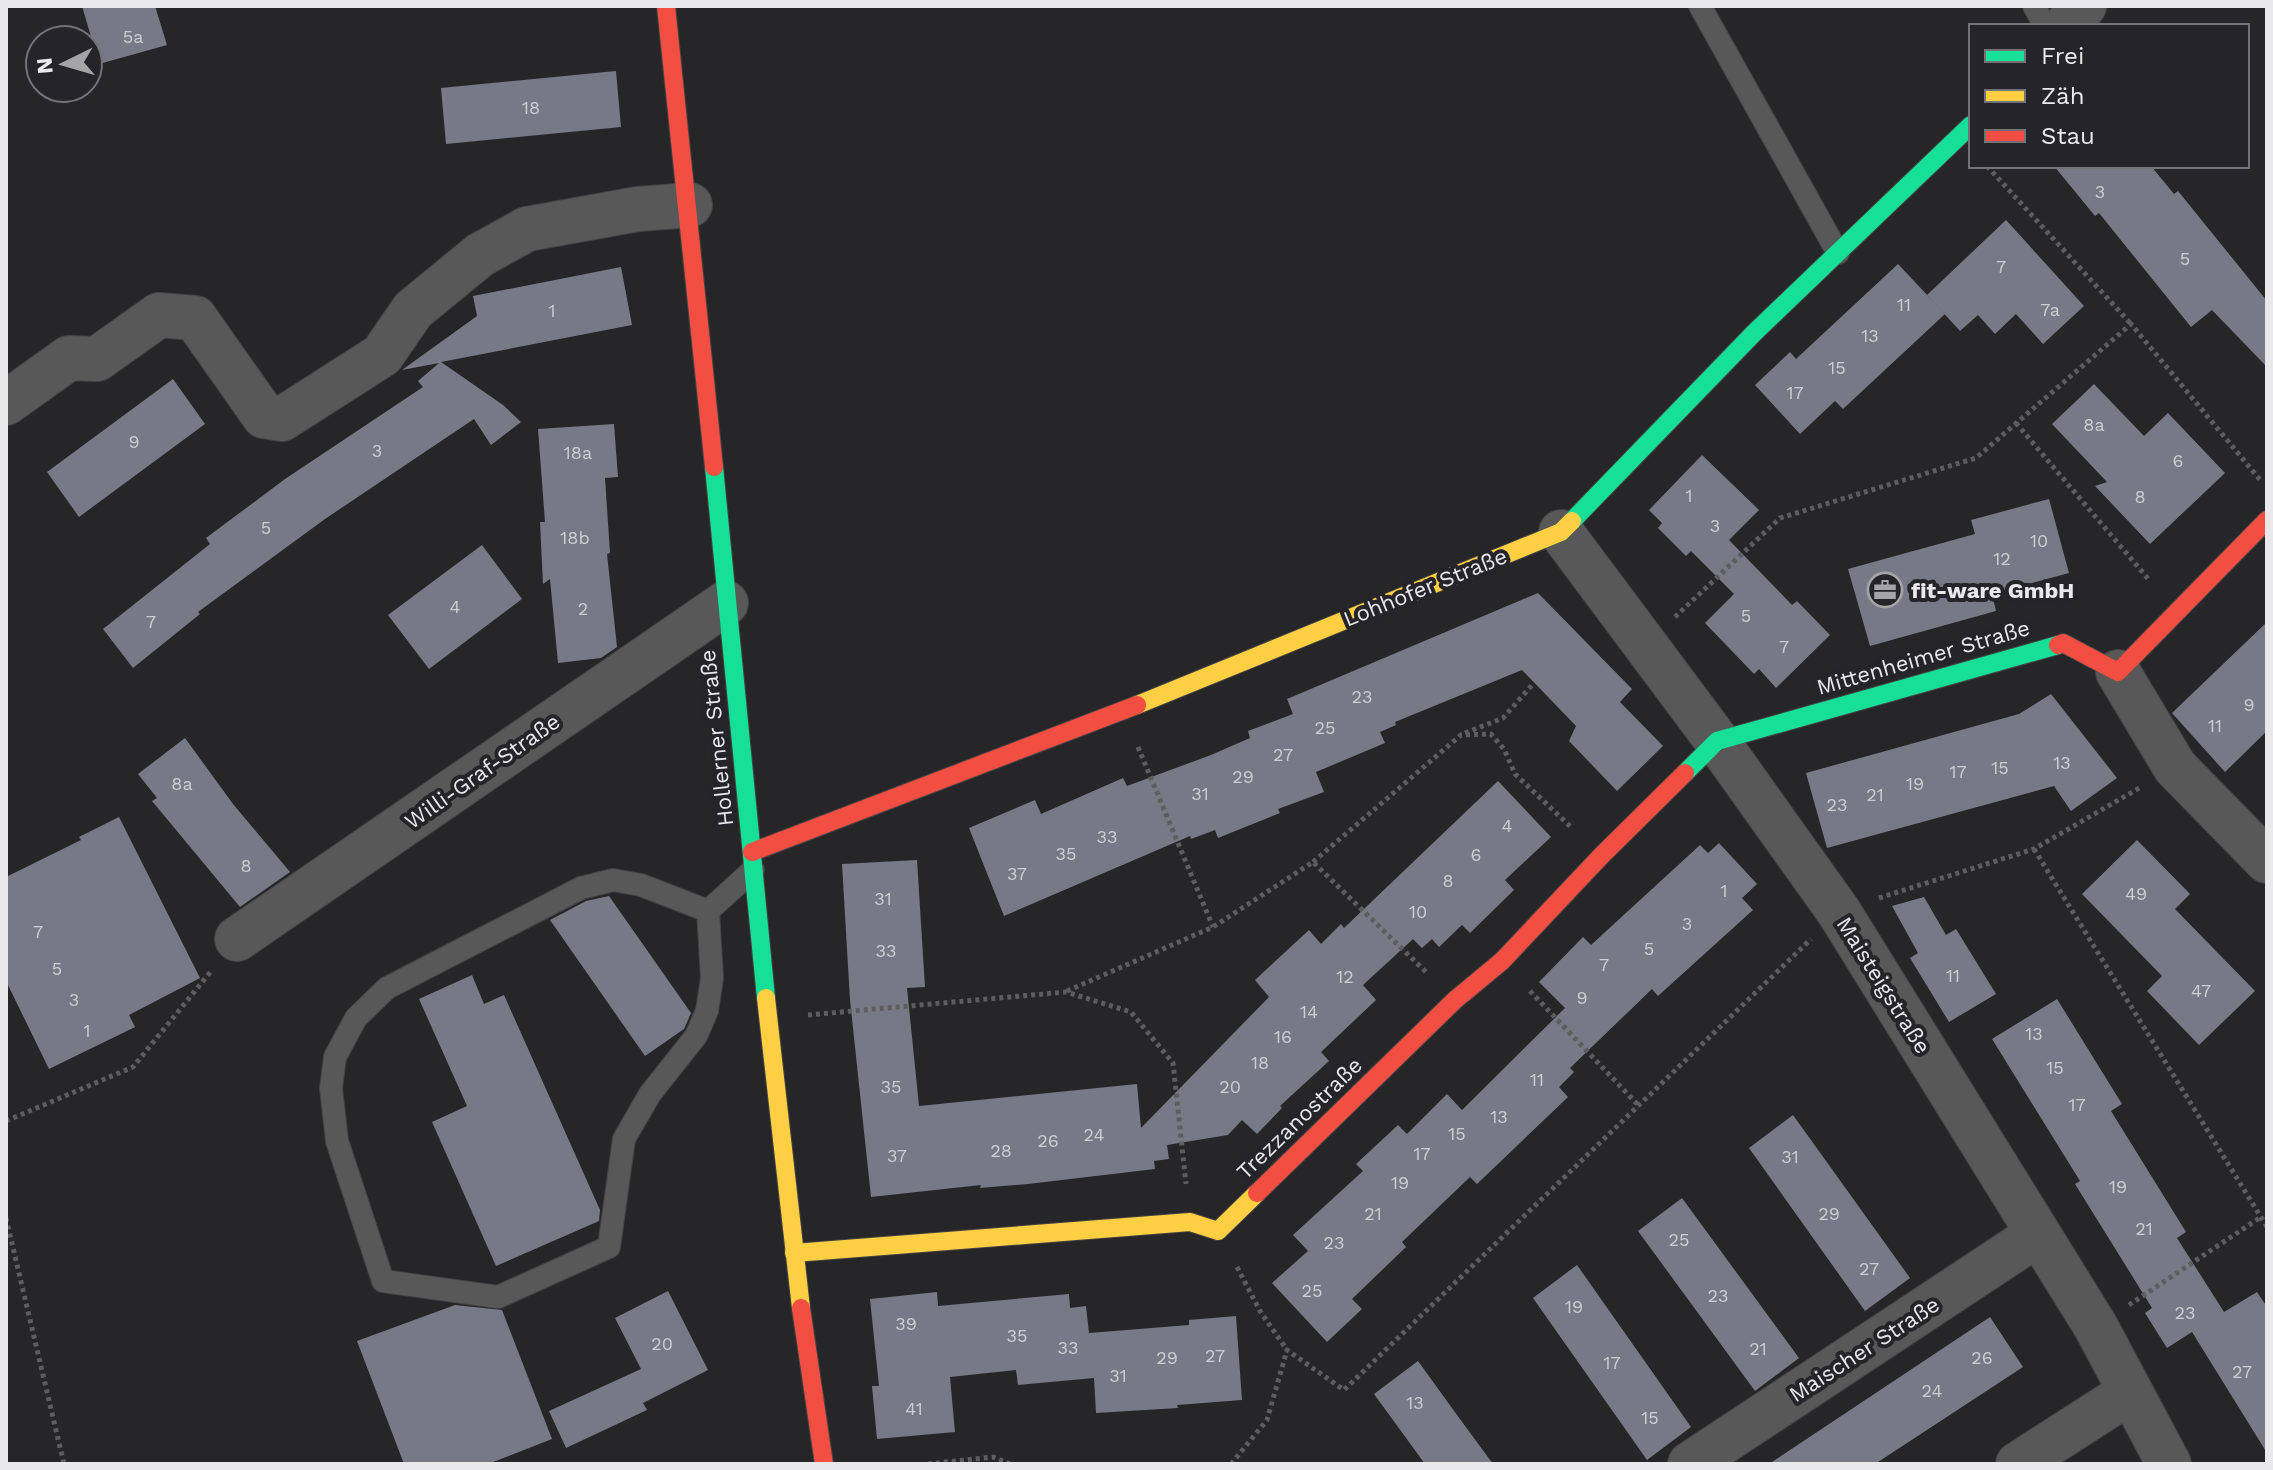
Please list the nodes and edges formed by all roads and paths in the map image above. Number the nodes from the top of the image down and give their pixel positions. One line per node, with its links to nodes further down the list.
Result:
1 (666, 6): 9 (street, Hollerner Straße)
2 (1700, 6): 10 (lane)
3 (2034, 6): 5 (lane)
4 (2084, 6): 6 (street)
5 (2044, 24)
6 (2068, 24)
7 (1969, 127): 10 (street, Lohhofer Straße)
8 (1989, 168): 11 (path)
9 (690, 205): 12 (street); 18 (street, Hollerner Straße)
10 (1838, 253): 16 (street, Lohhofer Straße)
11 (2131, 324): 13 (path); 14 (path)
12 (6, 403)
13 (2016, 423): 17 (path); 19 (path)
14 (2267, 488)
15 (2267, 520): 19 (street)
16 (1561, 532): 22 (street, Lohhofer Straße); 24 (street, Maisteigstraße)
17 (1694, 599)
18 (726, 603): 28 (street, Hollerner Straße); 34 (street, Willi-Graf-Straße)
19 (2177, 612): 20 (street)
20 (2118, 672): 24 (street, Mittenheimer Straße); 25 (street)
21 (1534, 683): 23 (path)
22 (1122, 711): 28 (street, Lohhofer Straße); 33 (path)
23 (1461, 735): 27 (path); 30 (path)
24 (1717, 741): 27 (street, Trezzanostraße); 32 (street, Maisteigstraße)
25 (2175, 767): 26 (path); 29 (street)
26 (2034, 849): 32 (path); 41 (path)
27 (1602, 855): 35 (street, Trezzanostraße)
28 (752, 861): 31 (lane); 38 (street, Hollerner Straße)
29 (2267, 861)
30 (1313, 862): 33 (path); 37 (path)
31 (708, 911): 31 (lane)
32 (1839, 912): 39 (path); 46 (street, Maisteigstraße)
33 (1213, 927): 36 (path)
34 (237, 939): 40 (path)
35 (1502, 961): 37 (street, Trezzanostraße); 39 (path)
36 (1066, 992): 38 (path); 43 (path)
37 (1455, 1000): 45 (street, Trezzanostraße)
38 (767, 1019): 47 (street, Hollerner Straße)
39 (1639, 1106): 49 (path)
40 (6, 1121)
41 (2261, 1217): 44 (path); 48 (path)
42 (6, 1218): 51 (path)
43 (1190, 1222): 45 (street); 47 (street)
44 (2267, 1227)
45 (1218, 1231): 49 (path)
46 (2038, 1234): 48 (street, Maisteigstraße); 56 (street, Maischer Straße)
47 (794, 1253): 52 (street, Hollerner Straße)
48 (2096, 1327): 50 (street, Maisteigstraße)
49 (1287, 1350): 55 (path)
50 (2130, 1392): 57 (street); 58 (street, Maisteigstraße)
51 (64, 1464)
52 (824, 1464)
53 (928, 1464): 54 (path)
54 (1010, 1464)
55 (1231, 1464)
56 (1690, 1464)
57 (2018, 1464)
58 (2169, 1464)

